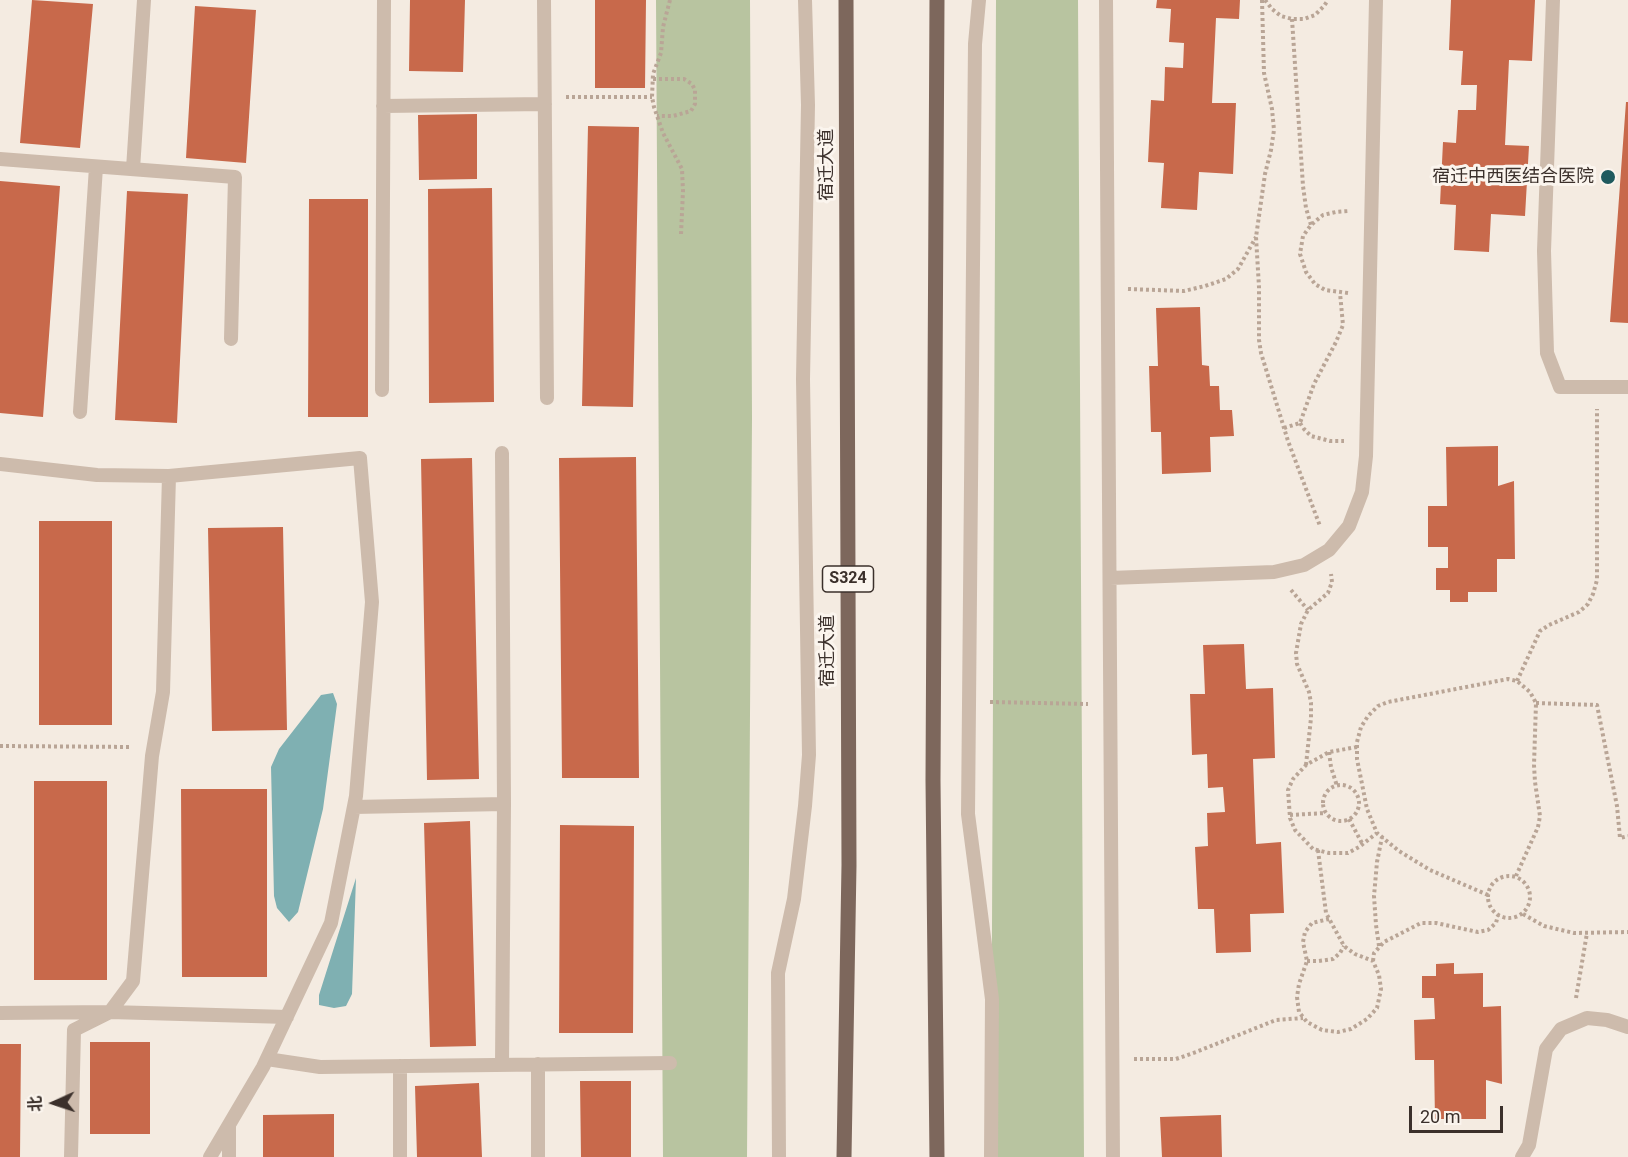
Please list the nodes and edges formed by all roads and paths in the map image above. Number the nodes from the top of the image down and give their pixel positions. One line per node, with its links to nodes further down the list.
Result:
1 (144, 0): 22 (lane)
2 (384, 0): 18 (lane)
3 (544, 0): 17 (lane)
4 (670, 0): 15 (path)
5 (806, 0): 95 (lane)
6 (846, 0): 96 (main road, 宿迁大道 / S324)
7 (936, 0): 97 (main road)
8 (979, 0): 45 (lane)
9 (1106, 0): 27 (lane)
10 (1263, 0): 14 (path); 26 (path)
11 (1328, 0): 14 (path)
12 (1376, 0): 23 (lane)
13 (1553, 0): 31 (lane)
14 (1292, 19): 24 (path)
15 (652, 79): 16 (path); 19 (path)
16 (652, 97): 17 (path); 19 (path)
17 (545, 100): 18 (lane); 34 (lane)
18 (383, 106): 33 (lane)
19 (657, 116): 25 (path)
20 (0, 159): 21 (lane)
21 (96, 167): 22 (lane); 35 (lane)
22 (133, 170): 30 (lane)
23 (1371, 211): 24 (path); 29 (lane)
24 (1311, 225): 28 (path)
25 (681, 234)
26 (1256, 237): 27 (path); 37 (path)
27 (1108, 289): 43 (lane)
28 (1340, 293): 29 (path); 36 (path)
29 (1370, 296): 38 (lane)
30 (231, 339)
31 (1597, 387): 32 (lane); 44 (path)
32 (1628, 387)
33 (382, 390)
34 (547, 398)
35 (80, 412)
36 (1300, 423): 37 (path); 38 (path)
37 (1284, 428): 42 (path)
38 (1366, 440): 42 (lane)
39 (502, 453): 56 (lane)
40 (0, 464): 41 (lane)
41 (168, 476): 49 (lane); 57 (lane)
42 (1329, 550): 43 (lane); 52 (path)
43 (1110, 578): 47 (lane)
44 (1517, 681): 46 (path); 50 (path)
45 (968, 702): 47 (path); 98 (lane)
46 (1536, 703): 62 (path); 66 (path)
47 (1110, 705): 84 (lane)
48 (0, 746): 49 (path)
49 (153, 747): 77 (lane)
50 (1357, 747): 51 (path); 54 (path)
51 (1329, 752): 52 (path); 53 (path)
52 (1306, 765): 59 (path)
53 (1337, 786): 55 (path); 58 (path)
54 (1365, 798): 55 (path); 61 (path)
55 (1358, 800): 60 (path)
56 (504, 804): 57 (lane); 87 (lane)
57 (354, 807): 79 (lane)
58 (1326, 813): 59 (path); 60 (path)
59 (1290, 815): 65 (path)
60 (1348, 819): 64 (path)
61 (1377, 833): 63 (path); 64 (path)
62 (1628, 836)
63 (1382, 837): 67 (path); 74 (path)
64 (1363, 845): 65 (path)
65 (1318, 850): 70 (path)
66 (1516, 876): 67 (path); 68 (path)
67 (1488, 895): 69 (path)
68 (1522, 914): 69 (path); 72 (path)
69 (1498, 915): 74 (path)
70 (1329, 919): 73 (path); 75 (path)
71 (1628, 932): 72 (path)
72 (1587, 933): 81 (path)
73 (1344, 946): 75 (path); 76 (path)
74 (1379, 947): 76 (path)
75 (1308, 961): 80 (path)
76 (1373, 962): 80 (path)
77 (110, 1012): 78 (lane); 79 (lane); 90 (lane)
78 (0, 1013)
79 (287, 1017): 83 (lane)
80 (1303, 1018): 84 (path)
81 (1572, 1025): 82 (lane); 100 (lane)
82 (1628, 1027)
83 (267, 1059): 88 (lane); 89 (lane)
84 (1113, 1059): 99 (lane)
85 (538, 1064): 86 (lane); 87 (lane); 94 (lane)
86 (670, 1064)
87 (502, 1065): 88 (lane)
88 (400, 1066): 93 (lane)
89 (229, 1127): 91 (lane); 92 (lane)
90 (71, 1157)
91 (210, 1157)
92 (229, 1157)
93 (399, 1157)
94 (538, 1157)
95 (779, 1157)
96 (844, 1157)
97 (937, 1157)
98 (991, 1157)
99 (1113, 1157)
100 (1522, 1157)

